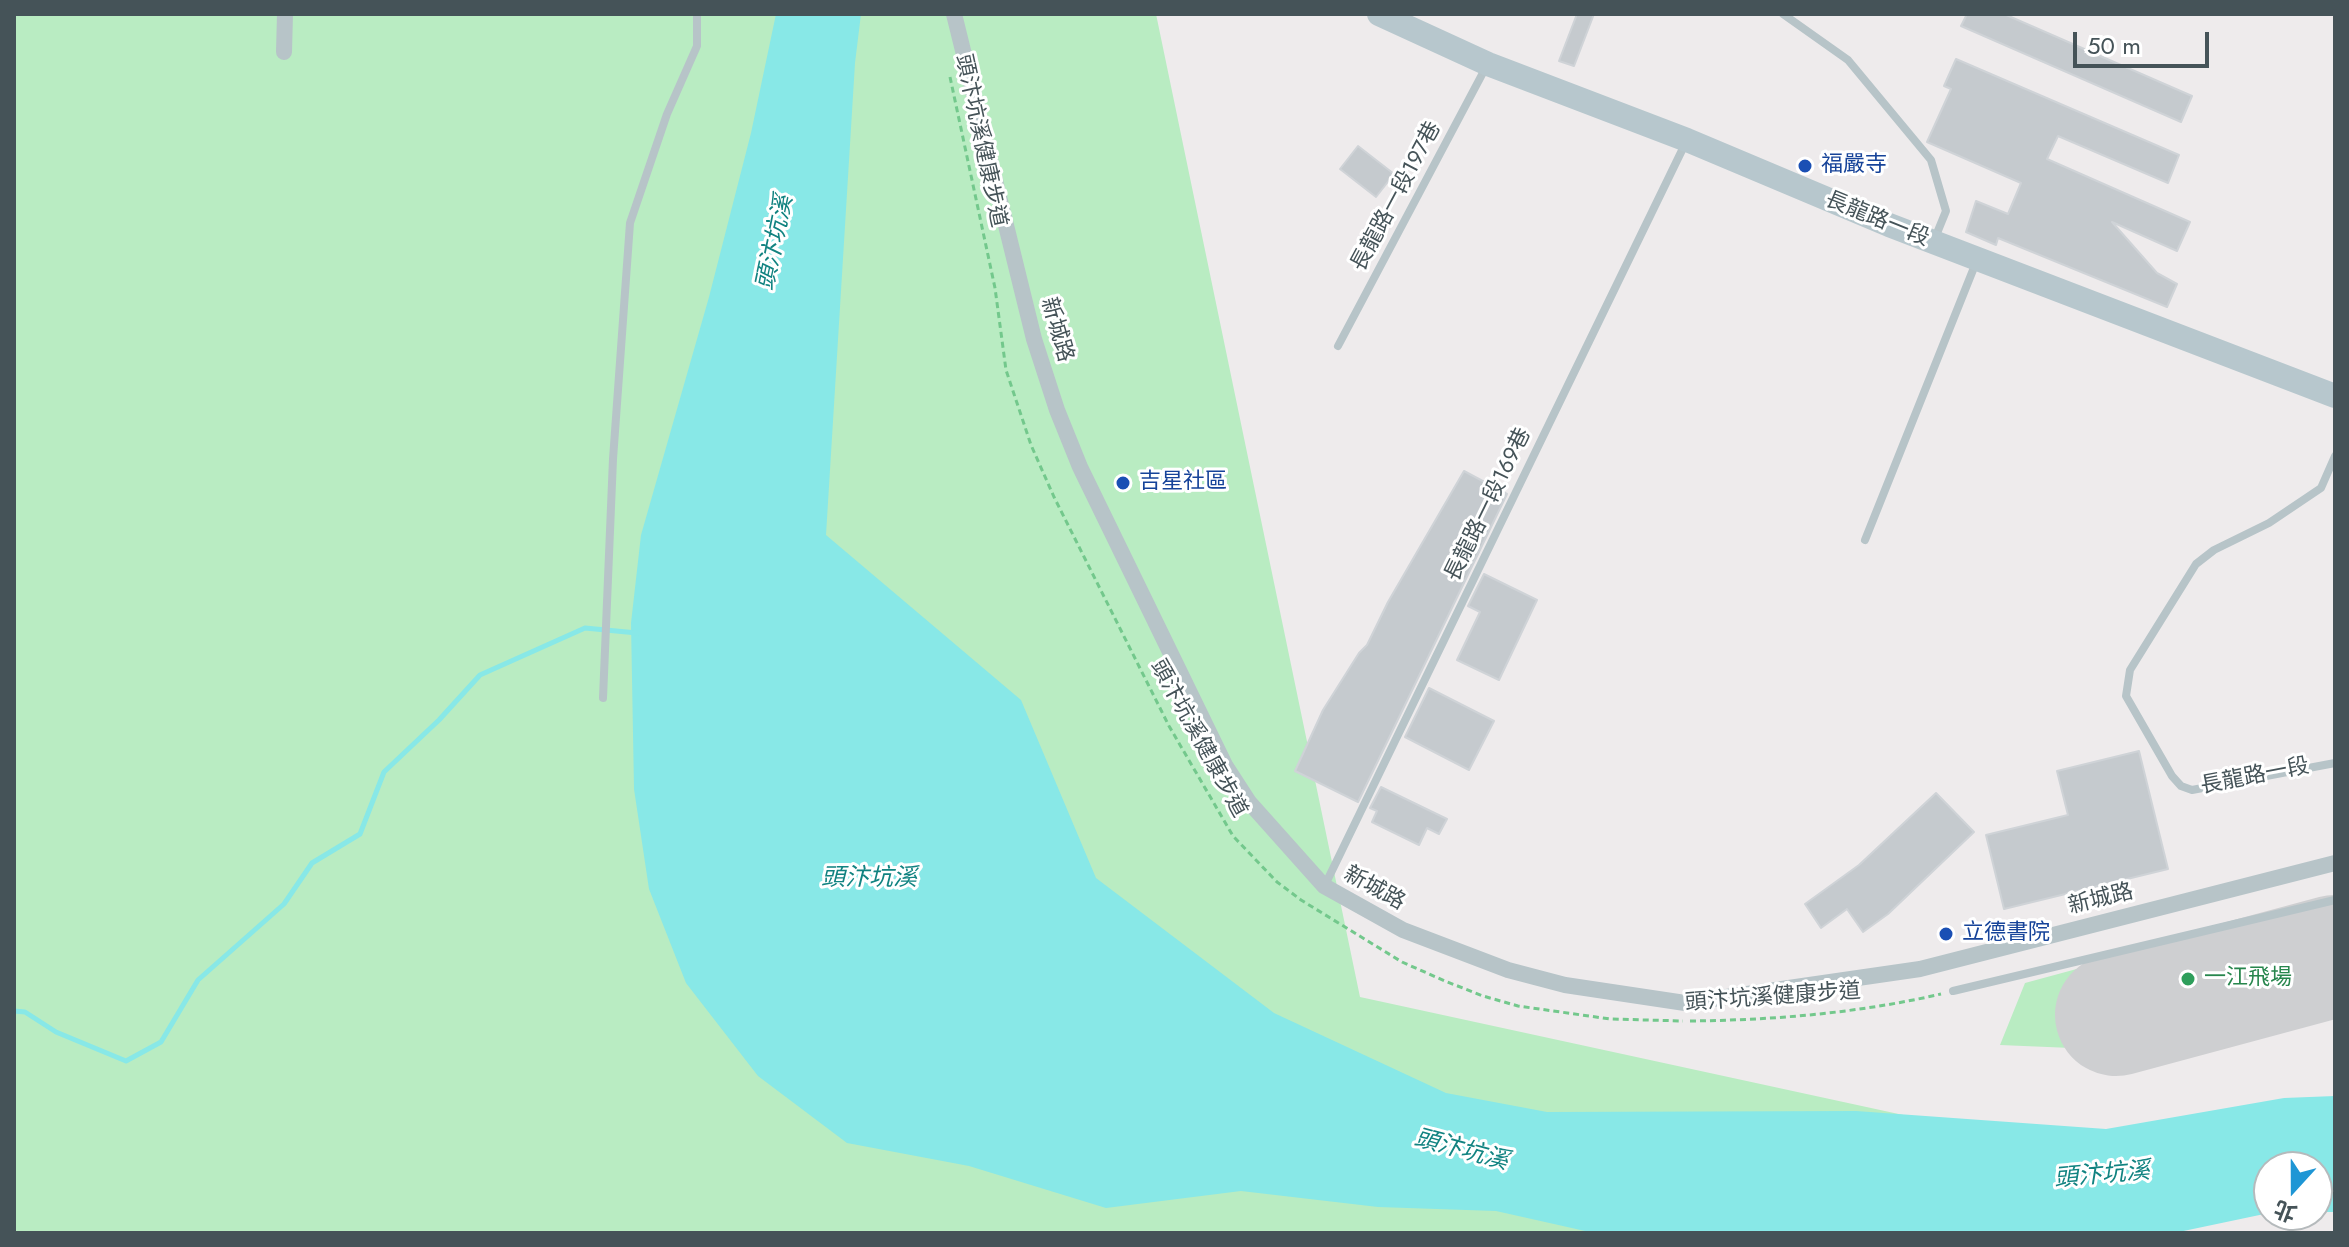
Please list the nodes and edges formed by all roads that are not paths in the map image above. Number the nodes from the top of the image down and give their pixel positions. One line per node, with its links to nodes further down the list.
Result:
1 (285, 14): 6 (street)
2 (697, 14): 15 (lane)
3 (954, 14): 18 (street, 新城路)
4 (1379, 14): 7 (main road, 長龍路一段)
5 (1783, 14): 9 (lane)
6 (284, 52)
7 (1488, 64): 8 (main road, 長龍路一段); 11 (lane, 長龍路一段197巷)
8 (1687, 140): 9 (main road, 長龍路一段); 18 (lane, 長龍路一段169巷)
9 (1933, 242): 10 (main road, 長龍路一段)
10 (1977, 259): 12 (main road, 長龍路一段); 14 (lane)
11 (1338, 346)
12 (2335, 396)
13 (2335, 456): 16 (lane, 長龍路一段)
14 (1865, 540)
15 (603, 698)
16 (2335, 763)
17 (2335, 863): 18 (street, 新城路)
18 (1324, 886)
19 (2335, 900): 20 (lane)
20 (1953, 991)

